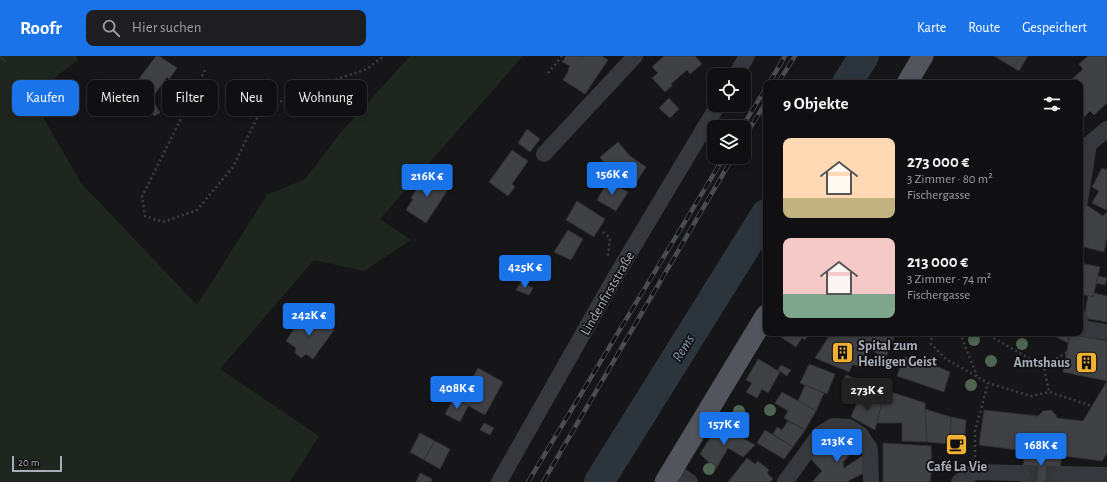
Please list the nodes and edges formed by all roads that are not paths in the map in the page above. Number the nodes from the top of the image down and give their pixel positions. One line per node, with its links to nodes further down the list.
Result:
1 (635, 56): 9 (street)
2 (747, 56): 4 (street)
3 (923, 56): 5 (main road)
4 (740, 68)
5 (908, 80)
6 (714, 112): 18 (street, Lindenfirststraße)
7 (1107, 129): 8 (street)
8 (1085, 148): 10 (street)
9 (544, 154)
10 (1083, 170)
11 (763, 320): 16 (main road)
12 (1083, 328): 13 (street)
13 (1107, 332)
14 (1060, 474): 15 (street)
15 (1107, 475)
16 (668, 476): 19 (street)
17 (1012, 476): 22 (street)
18 (499, 482)
19 (690, 482)
20 (785, 482): 21 (street)
21 (871, 482)
22 (959, 482)

